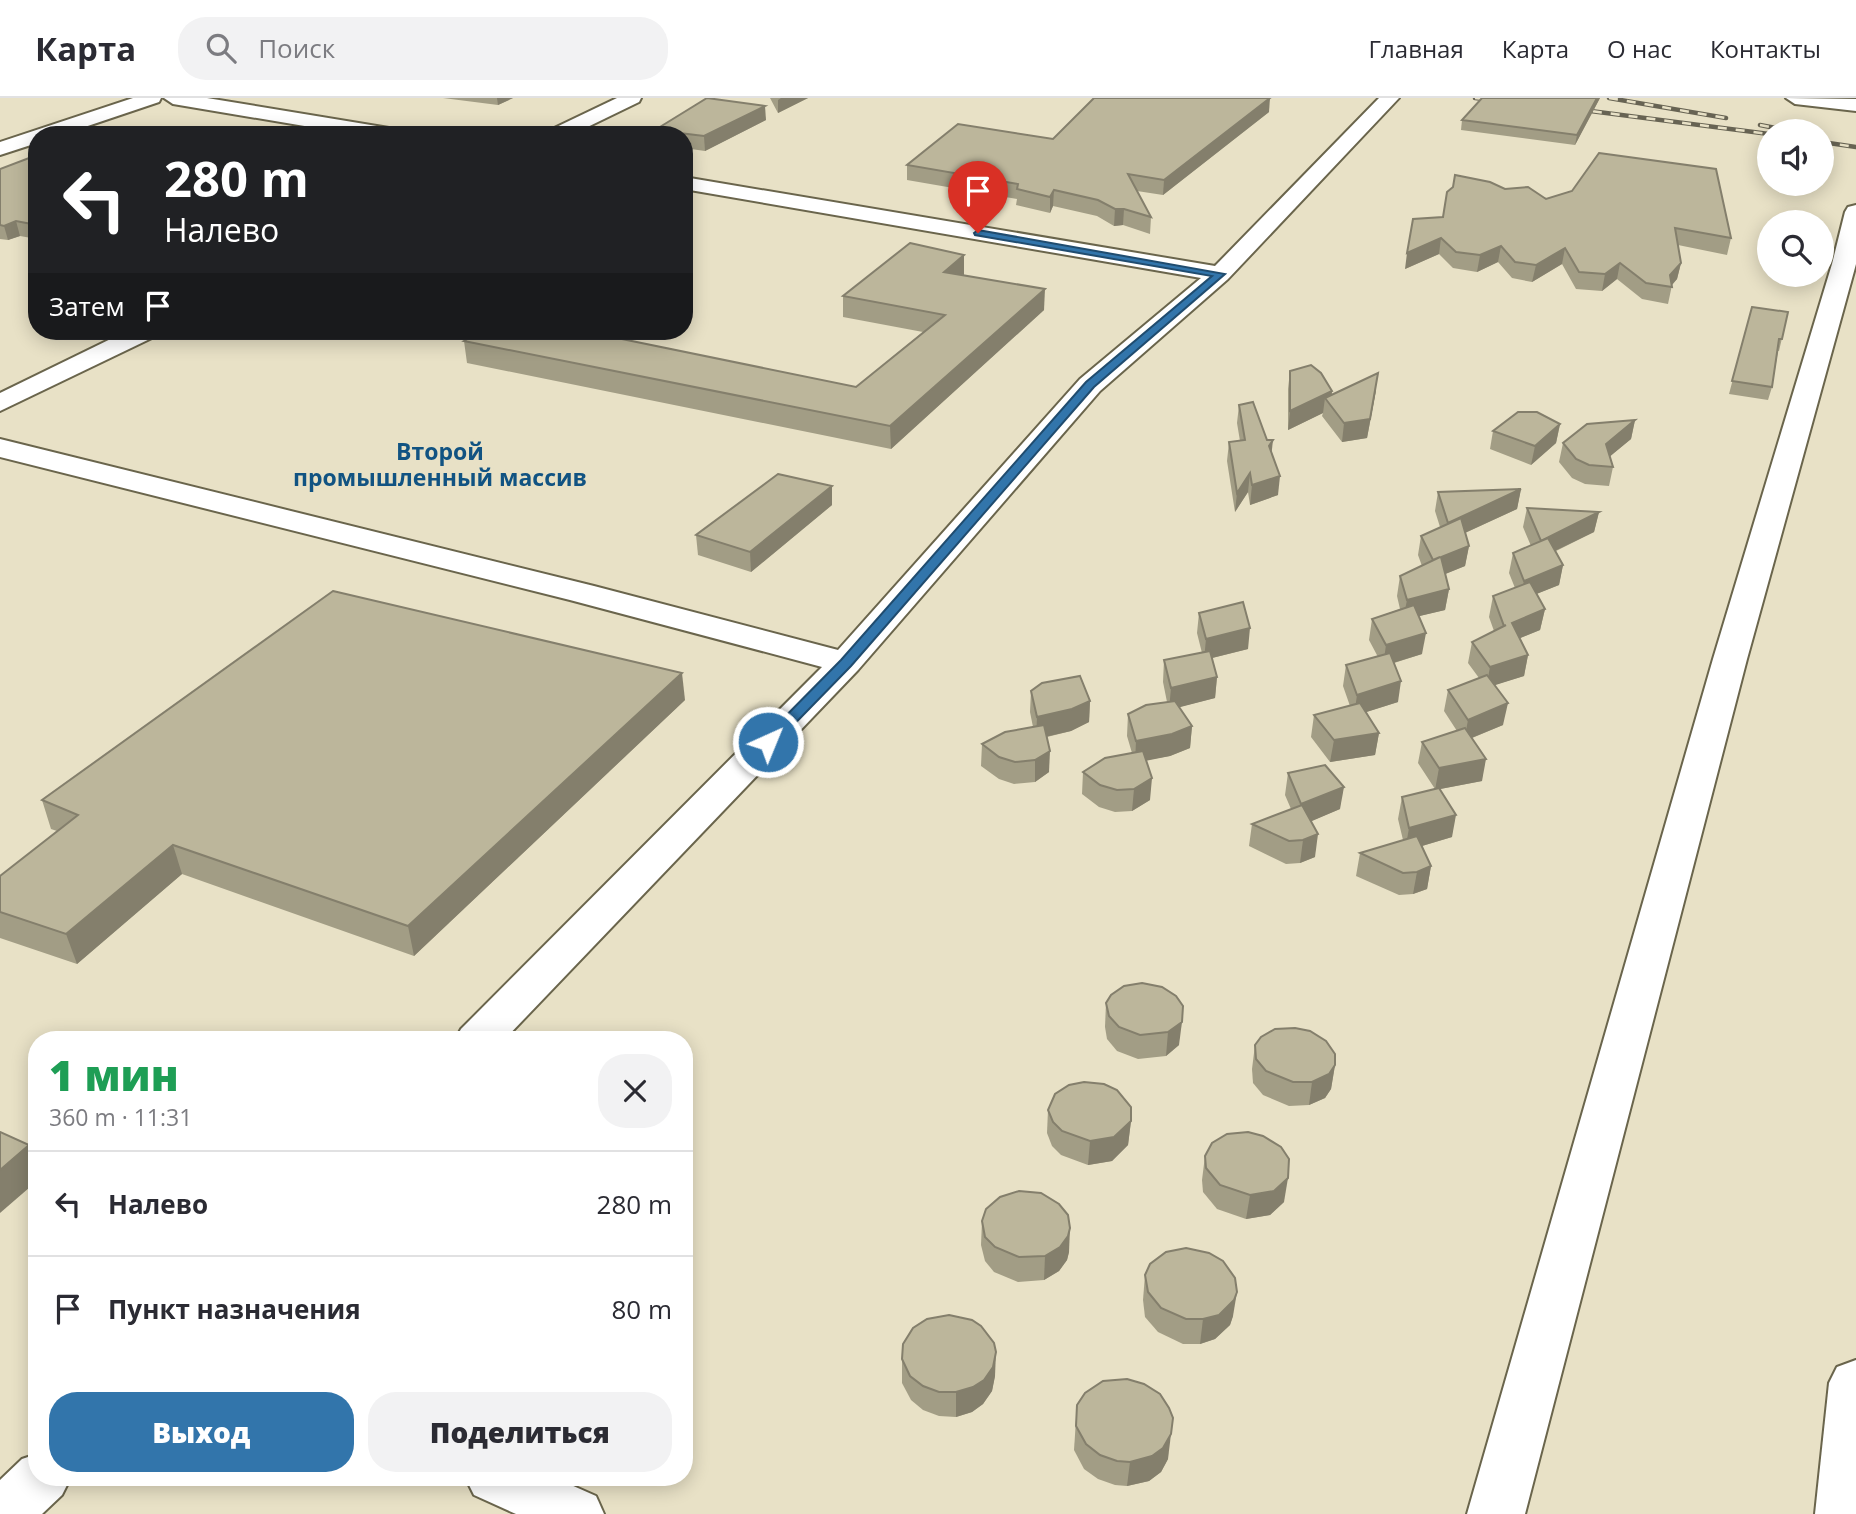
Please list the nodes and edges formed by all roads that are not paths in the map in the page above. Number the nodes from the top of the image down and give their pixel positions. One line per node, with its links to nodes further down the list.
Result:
1 (152, 98): 7 (street)
2 (173, 98): 8 (street)
3 (632, 98): 9 (street)
4 (1390, 98): 14 (street)
5 (1795, 98): 6 (street)
6 (1856, 105)
7 (66, 126)
8 (341, 126)
9 (574, 126)
10 (28, 139): 11 (street)
11 (0, 149)
12 (693, 185): 14 (street)
13 (1856, 212): 25 (street)
14 (1220, 274): 18 (street)
15 (129, 340): 16 (street)
16 (0, 403)
17 (0, 448): 18 (street)
18 (846, 663): 19 (street)
19 (486, 1031)
20 (1854, 1413): 26 (street)
21 (32, 1486): 23 (street)
22 (514, 1486): 24 (street)
23 (4, 1514)
24 (575, 1514)
25 (1496, 1514)
26 (1844, 1514)

